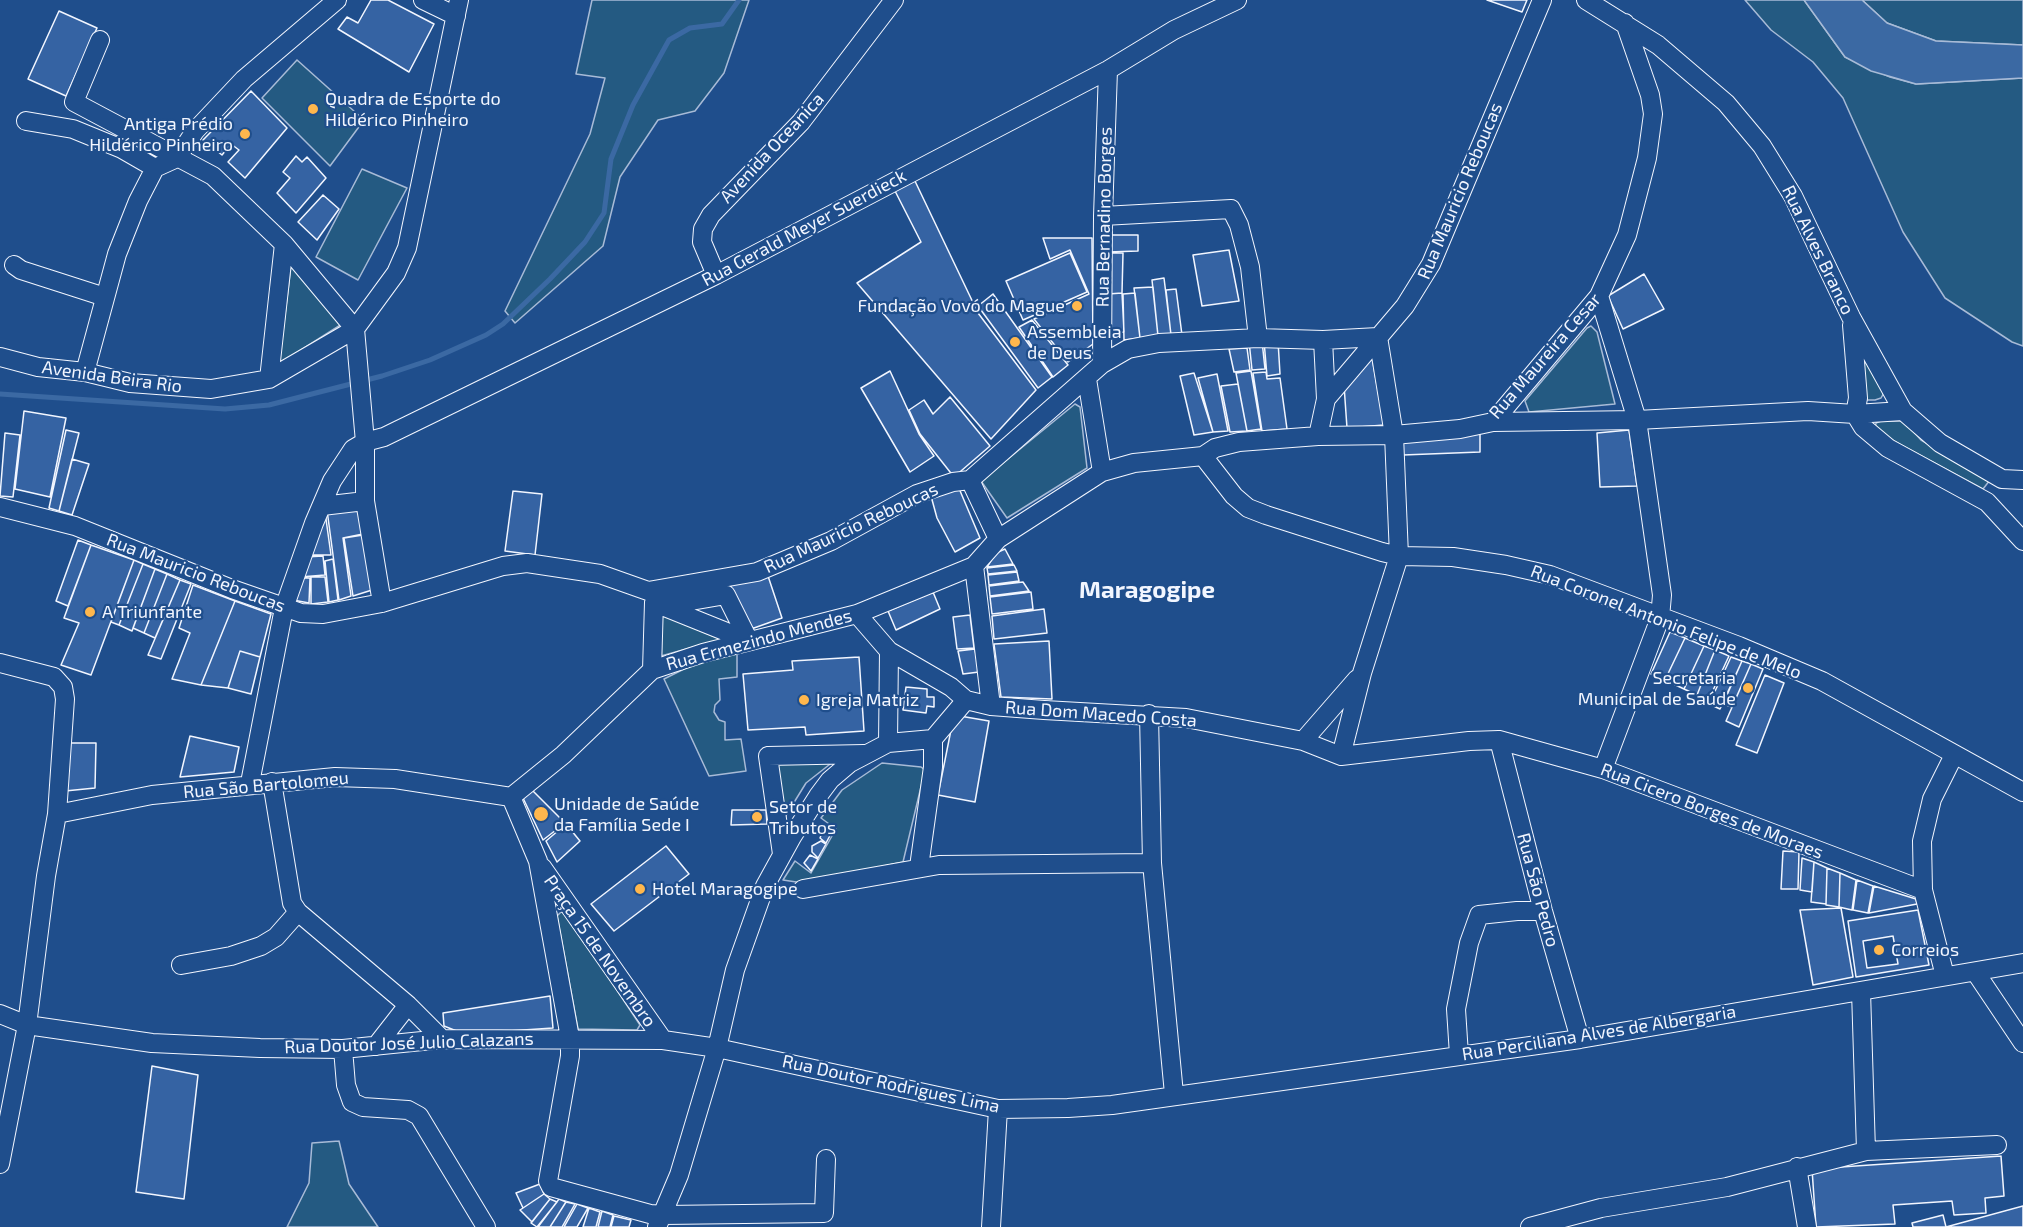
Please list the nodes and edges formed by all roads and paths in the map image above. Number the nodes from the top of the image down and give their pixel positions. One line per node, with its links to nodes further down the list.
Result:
1 (337, 0): 13 (street)
2 (423, 0): 8 (street)
3 (894, 0): 18 (street, Avenida Oceanica)
4 (1237, 0): 11 (street, Rua Gerald Meyer Suerdieck)
5 (1542, 0): 23 (street, Rua Mauricio Reboucas)
6 (1586, 0): 7 (street)
7 (1606, 4): 9 (street)
8 (458, 8): 22 (street)
9 (1625, 23): 19 (street, Rua Maureira Cesar); 21 (street, Rua Alves Branco)
10 (100, 40): 13 (street)
11 (1108, 70): 15 (street, Rua Bernadino Borges); 18 (street, Rua Gerald Meyer Suerdieck)
12 (26, 121): 14 (street)
13 (177, 158): 14 (street); 16 (street)
14 (155, 168): 20 (street)
15 (1103, 216): 24 (street); 27 (street, Rua Bernadino Borges)
16 (284, 244): 22 (street); 29 (street)
17 (15, 265): 20 (street)
18 (716, 275): 38 (street, Rua Gerald Meyer Suerdieck)
19 (1599, 296): 34 (street); 35 (street, Rua Maureira Cesar)
20 (105, 297): 28 (street)
21 (1851, 317): 32 (street, Rua Alves Branco); 33 (street)
22 (355, 329): 29 (street, Avenida Beira Rio); 38 (street)
23 (1378, 337): 25 (street, Rua Mauricio Reboucas); 31 (street); 36 (street)
24 (1258, 338): 25 (street, Rua Mauricio Reboucas); 27 (street, Rua Mauricio Reboucas)
25 (1323, 340): 31 (street)
26 (0, 357): 28 (street, Avenida Beira Rio)
27 (1102, 364): 30 (street, Rua Mauricio Reboucas)
28 (85, 372): 29 (street, Avenida Beira Rio)
29 (269, 379)
30 (1087, 379): 40 (street); 42 (street, Rua Mauricio Reboucas)
31 (1326, 399): 37 (street)
32 (1903, 411): 33 (street); 41 (street, Rua Alves Branco)
33 (1855, 414): 34 (street); 45 (street)
34 (1637, 420): 35 (street); 56 (street)
35 (1493, 422): 36 (street, Rua Maureira Cesar)
36 (1394, 435): 37 (street, Rua Maureira Cesar); 50 (street)
37 (1318, 436): 39 (street, Rua Maureira Cesar)
38 (365, 442): 44 (street); 46 (street)
39 (1203, 456): 40 (street, Rua Maureira Cesar); 50 (street, Rua Coronel Antonio Felipe de Melo)
40 (1102, 472): 48 (street, Rua Ermezindo Mendes)
41 (2002, 479): 43 (street); 45 (street)
42 (970, 480): 48 (street); 52 (street, Rua Mauricio Reboucas)
43 (2023, 480)
44 (365, 501): 46 (street); 53 (street)
45 (1987, 502): 49 (street)
46 (321, 506): 54 (street)
47 (0, 507): 54 (street, Rua Mauricio Reboucas)
48 (998, 539): 51 (street, Rua Ermezindo Mendes)
49 (2023, 541)
50 (1399, 556): 56 (street, Rua Coronel Antonio Felipe de Melo); 61 (street)
51 (974, 566): 55 (street, Rua Ermezindo Mendes); 63 (street)
52 (655, 600): 53 (street, Rua Mauricio Reboucas); 57 (street); 57 (street); 60 (street)
53 (382, 603): 54 (street, Rua Mauricio Reboucas)
54 (284, 608): 74 (street)
55 (857, 614): 57 (street, Rua Ermezindo Mendes); 58 (street)
56 (1660, 618): 70 (street, Rua Coronel Antonio Felipe de Melo); 72 (street)
57 (749, 641): 60 (street, Rua Ermezindo Mendes)
58 (889, 651): 62 (street); 68 (street)
59 (0, 663): 77 (street)
60 (652, 670): 76 (street, Rua Ermezindo Mendes)
61 (1362, 673): 67 (street); 71 (street)
62 (966, 700): 63 (street, Rua Dom Macedo Costa); 65 (street)
63 (991, 706): 64 (street, Rua Dom Macedo Costa)
64 (1149, 714): 67 (street, Rua Dom Macedo Costa); 80 (street)
65 (933, 739): 68 (street); 81 (street)
66 (1499, 740): 71 (street, Rua Dom Macedo Costa); 72 (street, Rua Cicero Borges de Moraes); 84 (street, Rua São Pedro)
67 (1303, 741): 71 (street, Rua Dom Macedo Costa)
68 (888, 743): 69 (street)
69 (869, 754): 78 (street); 78 (street)
70 (1954, 755): 75 (street, Rua Coronel Antonio Felipe de Melo); 83 (street)
71 (1341, 756)
72 (1603, 769): 83 (street, Rua Cicero Borges de Moraes)
73 (272, 782): 74 (street, Rua São Bartolomeu); 76 (street, Rua São Bartolomeu); 85 (street)
74 (250, 783): 77 (street, Rua São Bartolomeu)
75 (2023, 792)
76 (511, 797): 79 (street, Praça 15 de Novembro)
77 (57, 814): 93 (street)
78 (782, 854): 100 (street)
79 (538, 861): 94 (street, Praça 15 de Novembro); 97 (street, Praça 15 de Novembro)
80 (1152, 863): 81 (street); 103 (street)
81 (919, 867): 82 (street)
82 (803, 889)
83 (1923, 890): 89 (street)
84 (1543, 911): 96 (street, Rua São Pedro); 102 (street)
85 (298, 912): 87 (street); 91 (street)
86 (2023, 963): 88 (street, Rua Perciliana Alves de Albergaria)
87 (181, 965)
88 (1976, 973): 89 (street, Rua Perciliana Alves de Albergaria); 98 (street)
89 (1945, 976): 90 (street, Rua Perciliana Alves de Albergaria)
90 (1862, 991): 96 (street, Rua Perciliana Alves de Albergaria); 106 (street)
91 (408, 1005): 95 (street); 99 (street)
92 (0, 1014): 93 (street, Rua Doutor José Julio Calazans)
93 (27, 1025): 101 (street, Rua Doutor José Julio Calazans); 108 (street)
94 (570, 1038): 95 (street, Rua Doutor José Julio Calazans); 97 (street, Praça 15 de Novembro); 111 (street, Praça 15 de Novembro)
95 (442, 1039): 99 (street, Rua Doutor José Julio Calazans)
96 (1580, 1039): 102 (street, Rua Perciliana Alves de Albergaria)
97 (663, 1040): 100 (street, Praça 15 de Novembro)
98 (2023, 1042)
99 (376, 1046): 101 (street, Rua Doutor José Julio Calazans)
100 (717, 1048): 104 (street, Rua Doutor Rodrigues Lima); 111 (street)
101 (343, 1049): 112 (street)
102 (1459, 1055): 103 (street, Rua Perciliana Alves de Albergaria)
103 (1174, 1094): 104 (street, Rua Doutor Rodrigues Lima)
104 (998, 1109): 113 (street)
105 (1997, 1145): 106 (street)
106 (1866, 1151): 109 (street)
107 (826, 1159): 110 (street)
108 (0, 1164)
109 (1797, 1167): 114 (street); 115 (street)
110 (771, 1220): 111 (street)
111 (661, 1221)
112 (486, 1227)
113 (991, 1227)
114 (1530, 1227)
115 (1807, 1227)

